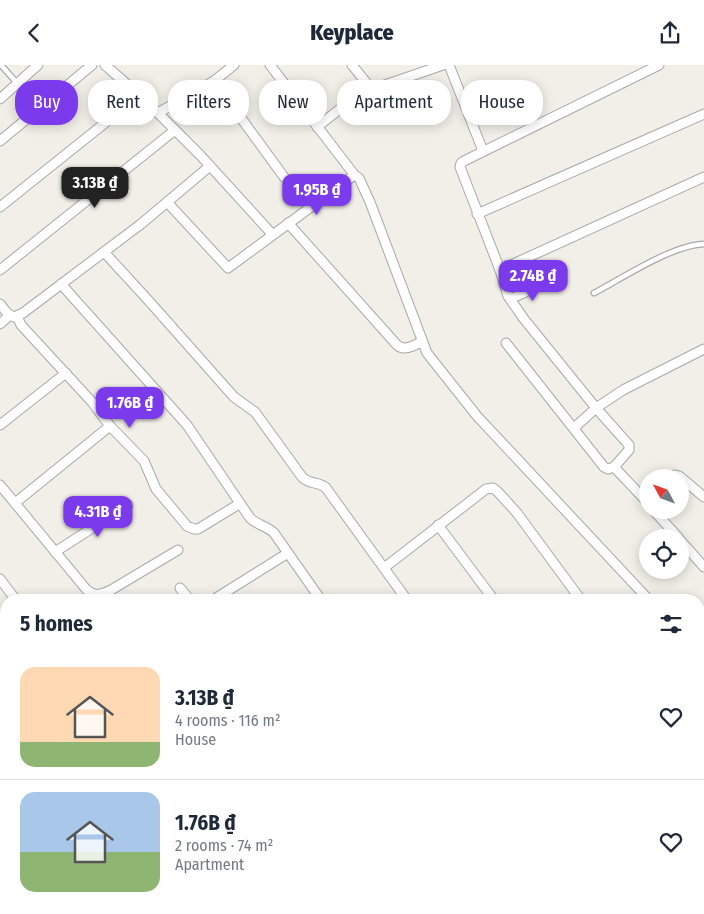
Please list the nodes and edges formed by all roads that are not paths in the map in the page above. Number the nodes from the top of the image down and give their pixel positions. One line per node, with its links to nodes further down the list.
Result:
1 (1, 65): 17 (lane)
2 (38, 65): 12 (street)
3 (92, 65): 28 (street)
4 (106, 65): 13 (street)
5 (234, 65): 14 (street)
6 (270, 65): 26 (street)
7 (352, 65): 15 (street)
8 (444, 65): 16 (street)
9 (449, 65): 29 (street)
10 (659, 65): 11 (street)
11 (645, 68): 29 (street)
12 (20, 80)
13 (123, 80)
14 (215, 80)
15 (364, 80)
16 (400, 80)
17 (15, 81)
18 (15, 85): 19 (street)
19 (0, 99)
20 (168, 107): 22 (street)
21 (337, 111): 26 (street)
22 (158, 113): 27 (street)
23 (704, 114): 36 (street)
24 (102, 125): 35 (street)
25 (246, 125): 32 (street)
26 (317, 127): 31 (street)
27 (175, 130): 30 (street); 41 (street)
28 (0, 141)
29 (483, 151): 36 (street)
30 (210, 166): 34 (street); 38 (street)
31 (353, 174): 37 (street); 50 (street)
32 (284, 177)
33 (704, 177): 42 (street)
34 (167, 202): 38 (street); 40 (street)
35 (0, 207)
36 (477, 214): 42 (street)
37 (288, 223): 38 (street); 50 (street)
38 (272, 234)
39 (704, 244): 45 (lane)
40 (104, 252): 44 (street); 74 (street)
41 (0, 270)
42 (500, 270): 46 (street)
43 (546, 283): 46 (street)
44 (61, 284): 48 (street); 64 (street)
45 (594, 293)
46 (510, 299): 54 (street)
47 (0, 304): 48 (street)
48 (14, 316): 49 (street); 53 (street)
49 (0, 324)
50 (422, 342): 86 (street)
51 (506, 343): 57 (street)
52 (704, 349): 54 (street)
53 (66, 373): 55 (street); 56 (street)
54 (596, 408): 57 (street); 58 (street)
55 (0, 425)
56 (110, 426): 63 (street); 64 (street)
57 (574, 428): 58 (street)
58 (614, 467): 61 (street)
59 (689, 484): 62 (street)
60 (0, 485): 63 (street)
61 (639, 494)
62 (704, 497)
63 (15, 503): 71 (street)
64 (239, 504): 72 (street)
65 (128, 505): 71 (street)
66 (662, 519): 68 (street)
67 (438, 525): 74 (street); 84 (street); 85 (street)
68 (670, 529)
69 (178, 550): 79 (street)
70 (689, 550): 73 (street)
71 (55, 552): 78 (street)
72 (288, 553): 81 (street); 82 (street)
73 (704, 567)
74 (384, 568): 83 (street)
75 (0, 579): 77 (street)
76 (180, 587): 80 (street)
77 (11, 594)
78 (94, 594)
79 (101, 594)
80 (185, 594)
81 (223, 594)
82 (317, 594)
83 (403, 594)
84 (490, 594)
85 (577, 594)
86 (643, 594)

